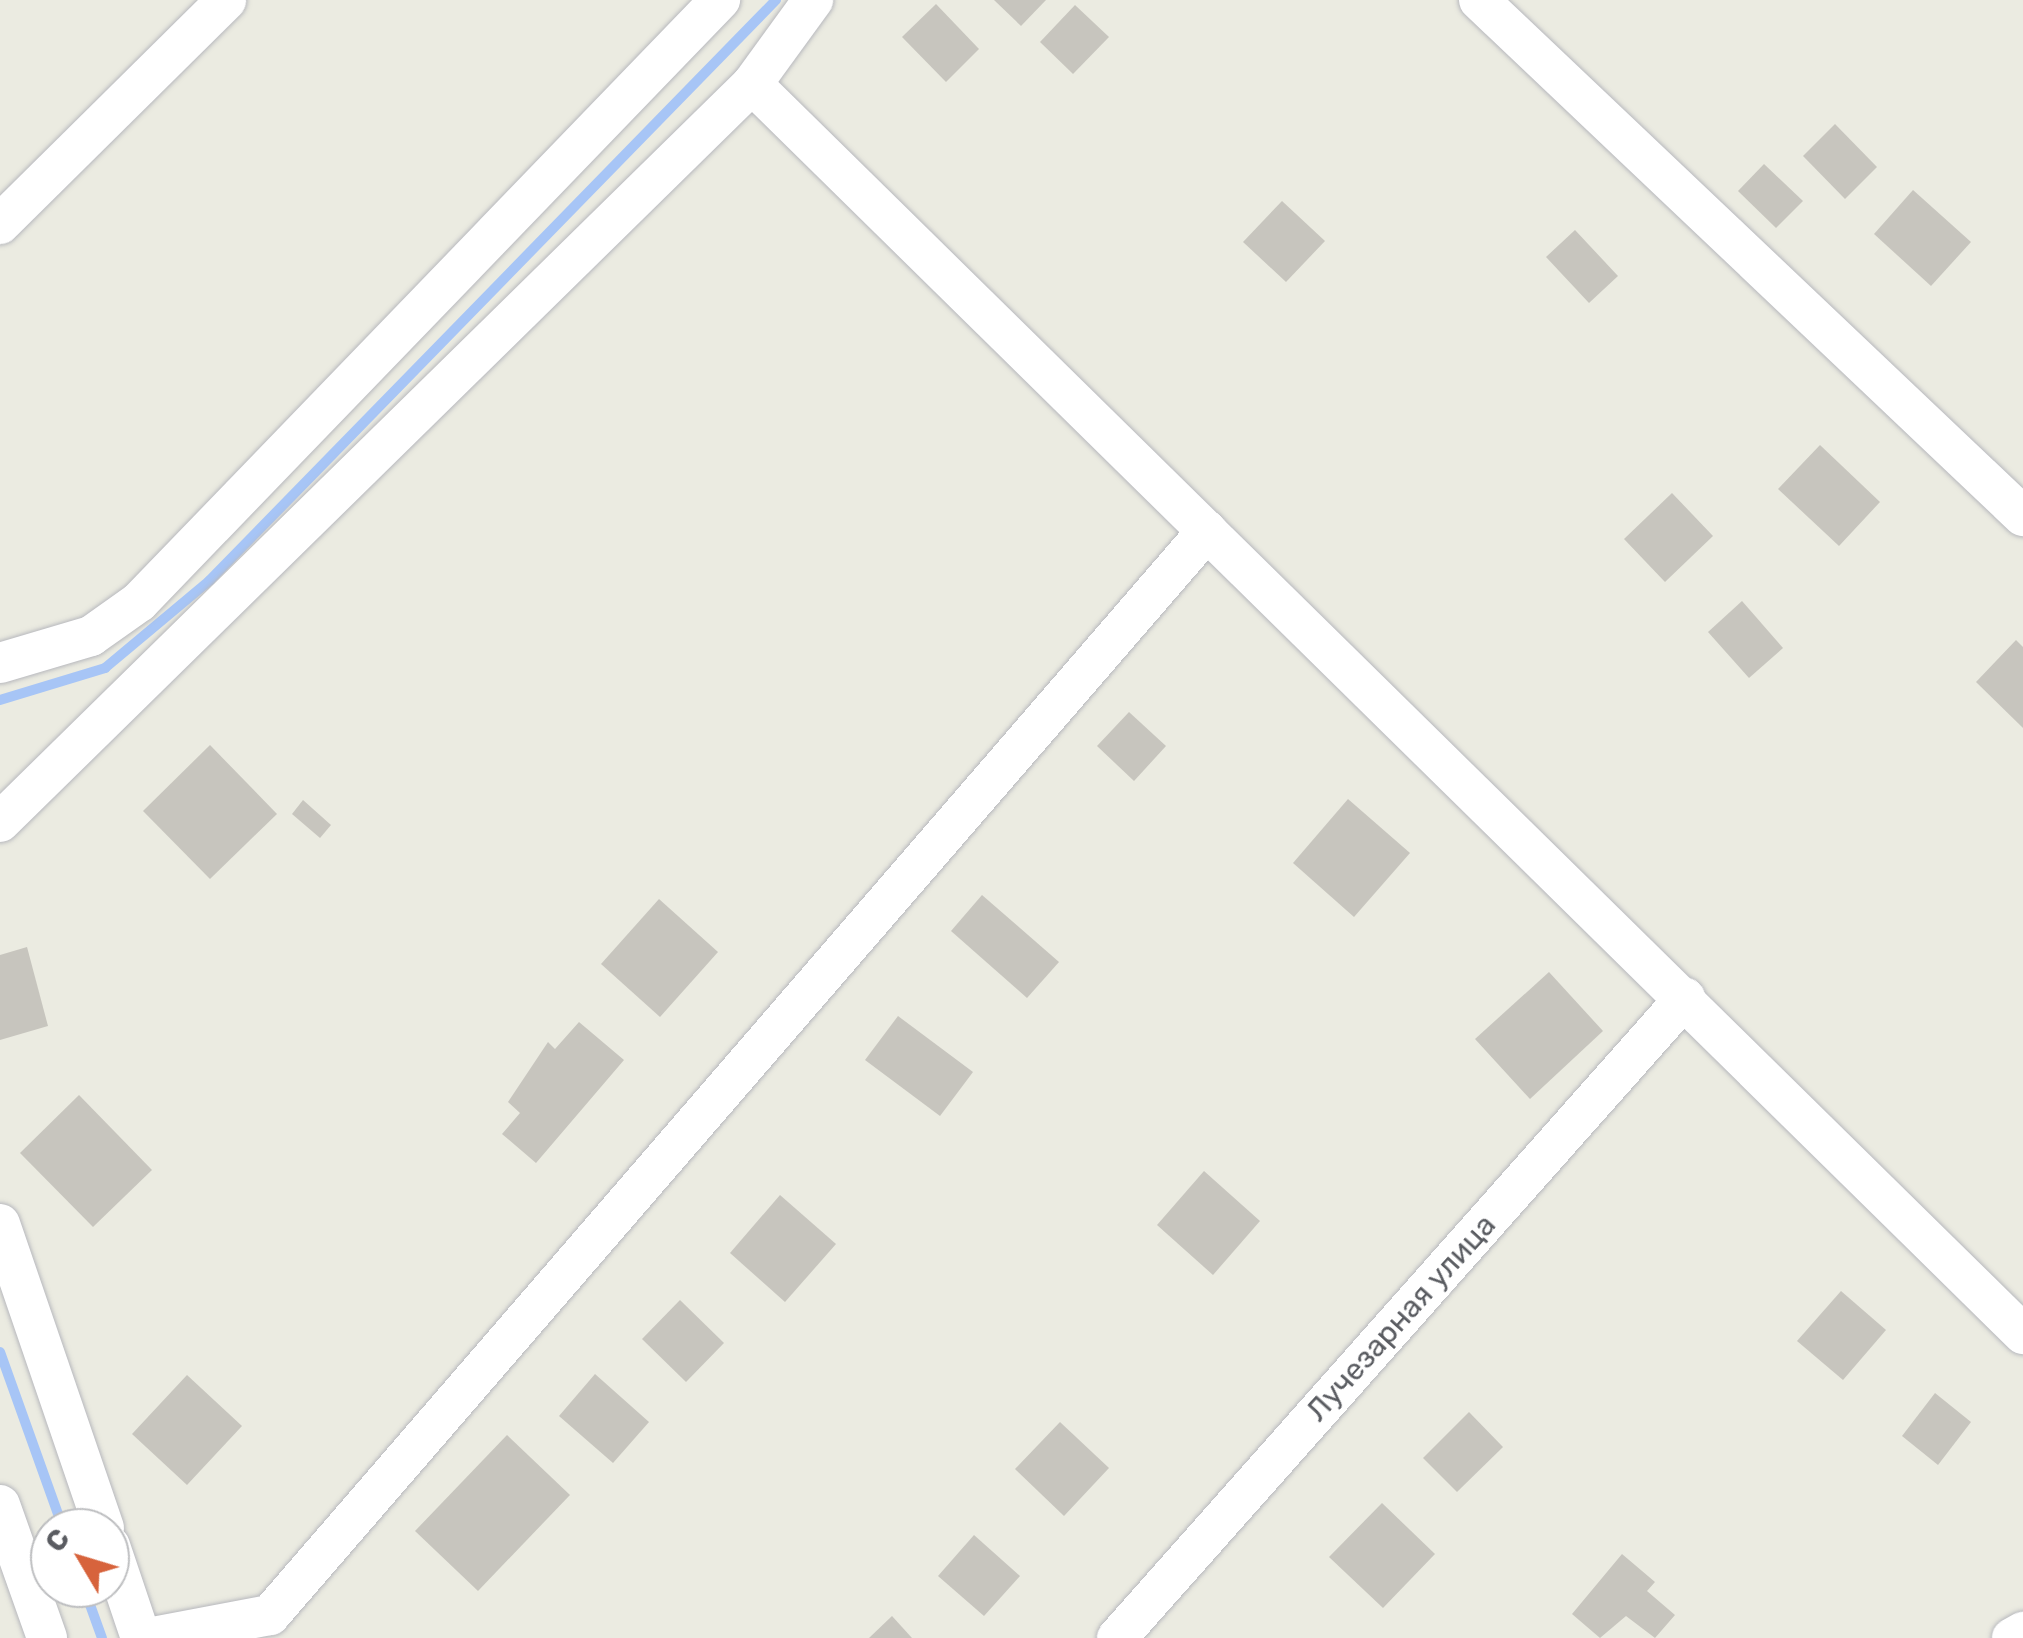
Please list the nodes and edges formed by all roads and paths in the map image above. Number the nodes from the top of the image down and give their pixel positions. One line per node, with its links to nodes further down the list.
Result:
1 (226, 0): 6 (street)
2 (720, 0): 9 (street)
3 (813, 0): 5 (street)
4 (1478, 0): 7 (street)
5 (752, 84): 8 (street); 10 (street)
6 (0, 224)
7 (2023, 516)
8 (1207, 532): 11 (street); 19 (street)
9 (0, 663)
10 (0, 822)
11 (1685, 998): 13 (street); 20 (street, Лучезарная улица)
12 (0, 1224): 15 (street)
13 (2023, 1334)
14 (0, 1505): 18 (street)
15 (97, 1508)
16 (130, 1599): 19 (street)
17 (2023, 1632): 21 (street)
18 (47, 1638)
19 (145, 1638)
20 (1117, 1638)
21 (2012, 1638)

